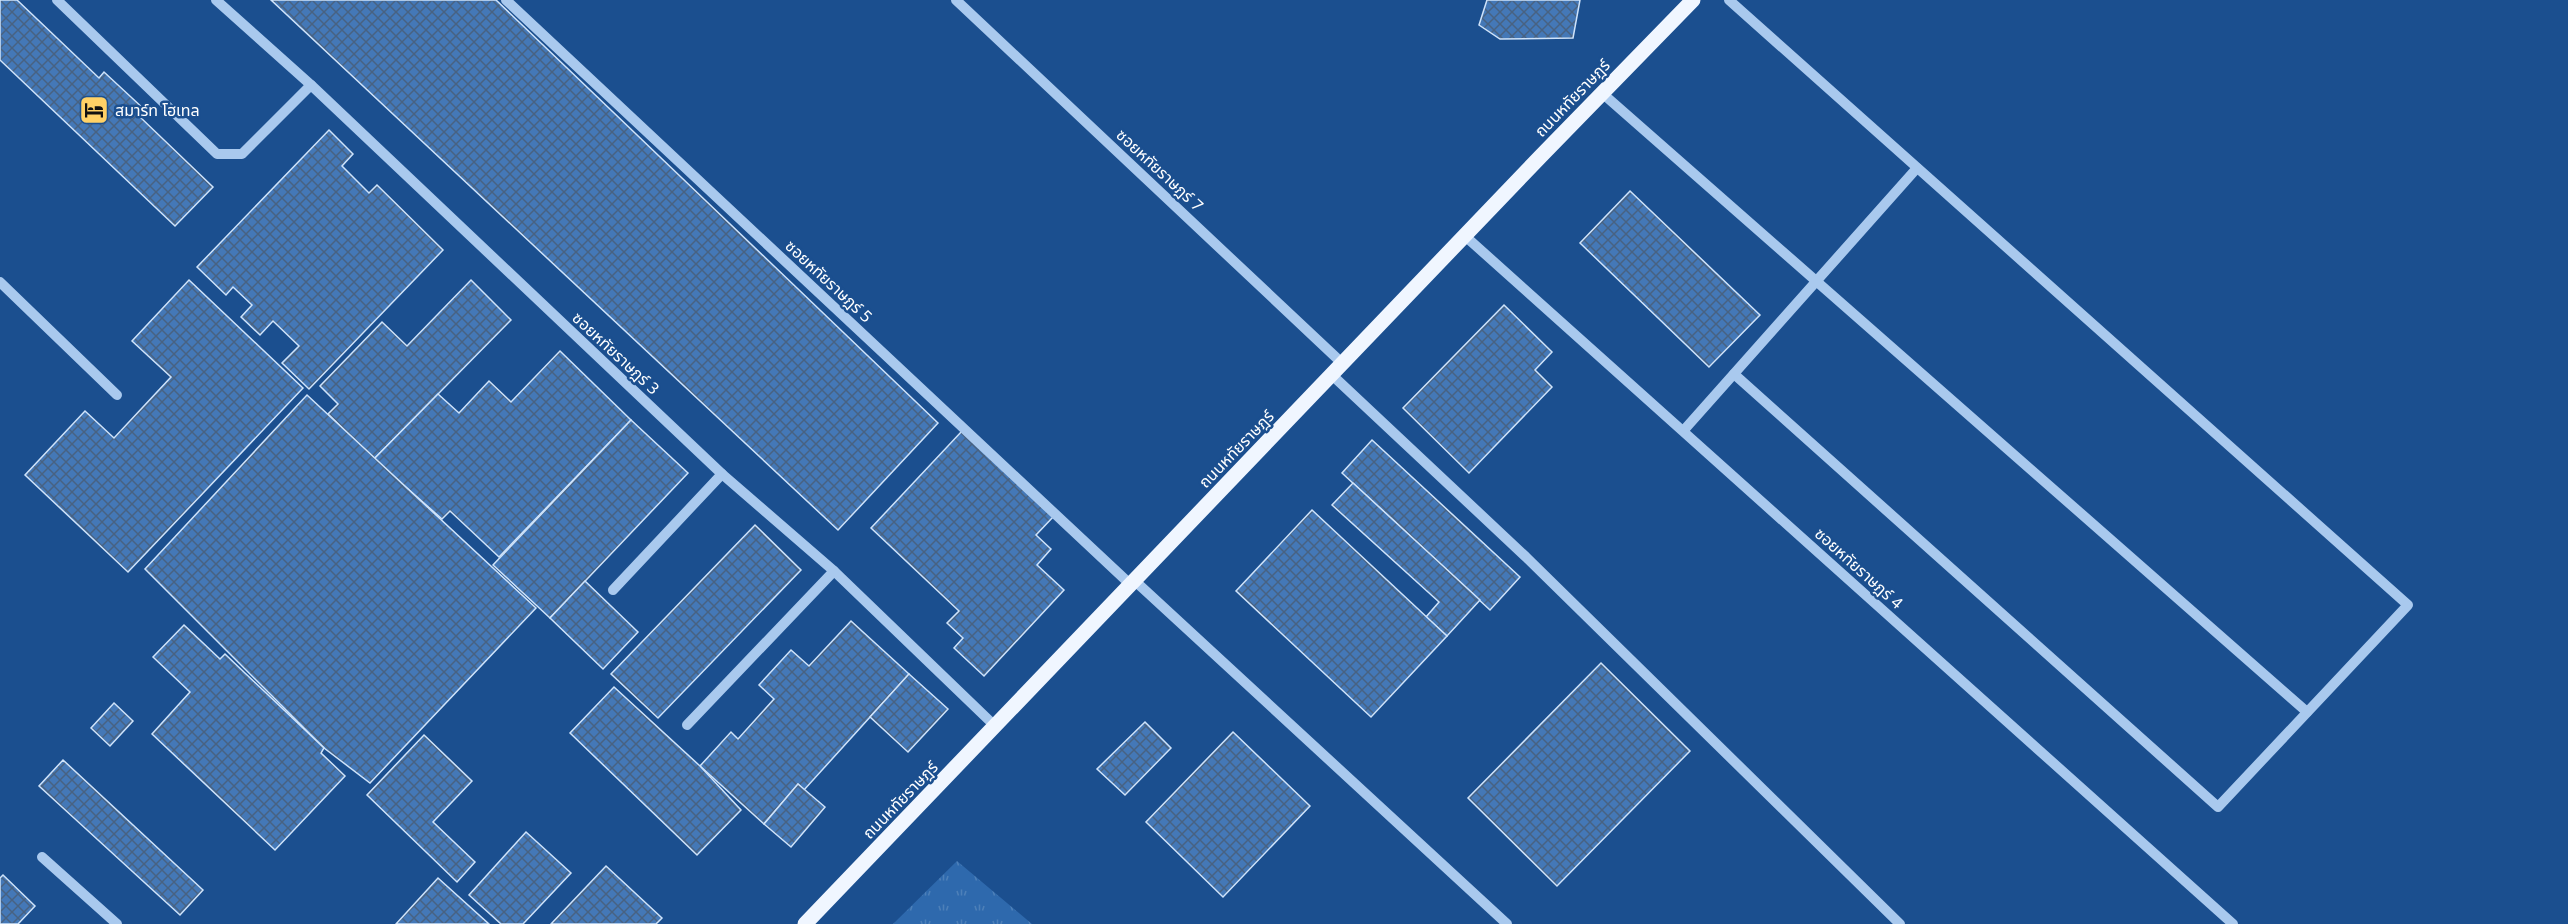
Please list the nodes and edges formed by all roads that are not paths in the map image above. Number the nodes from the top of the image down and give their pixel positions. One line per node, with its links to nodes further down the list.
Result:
1 (57, 0): 7 (street)
2 (216, 0): 7 (street, ซอยหทัยราษฎร์ 3)
3 (506, 0): 19 (street, ซอยหทัยราษฎร์ 5)
4 (956, 0): 13 (street, ซอยหทัยราษฎร์ 7)
5 (1694, 0): 8 (main road, ถนนหทัยราษฎร์)
6 (1729, 0): 9 (street)
7 (311, 85): 17 (street, ซอยหทัยราษฎร์ 3)
8 (1602, 93): 10 (main road, ถนนหทัยราษฎร์); 11 (street)
9 (1917, 168): 11 (street); 21 (street)
10 (1465, 236): 13 (main road, ถนนหทัยราษฎร์); 16 (street, ซอยหทัยราษฎร์ 4)
11 (1817, 281): 14 (street); 21 (street)
12 (0, 282): 15 (street)
13 (1337, 370): 19 (main road, ถนนหทัยราษฎร์); 28 (street, ซอยหทัยราษฎร์ 7)
14 (1734, 374): 16 (street); 21 (street)
15 (117, 395)
16 (1684, 430): 29 (street, ซอยหทัยราษฎร์ 4)
17 (722, 474): 18 (street, ซอยหทัยราษฎร์ 3); 20 (street)
18 (834, 571): 22 (street); 23 (street, ซอยหทัยราษฎร์ 3)
19 (1133, 583): 23 (main road, ถนนหทัยราษฎร์); 27 (street, ซอยหทัยราษฎร์ 5)
20 (613, 590)
21 (2307, 712)
22 (687, 725)
23 (996, 727): 26 (main road, ถนนหทัยราษฎร์)
24 (42, 857): 25 (street)
25 (117, 924)
26 (805, 924)
27 (1507, 924)
28 (1900, 924)
29 (2232, 924)

